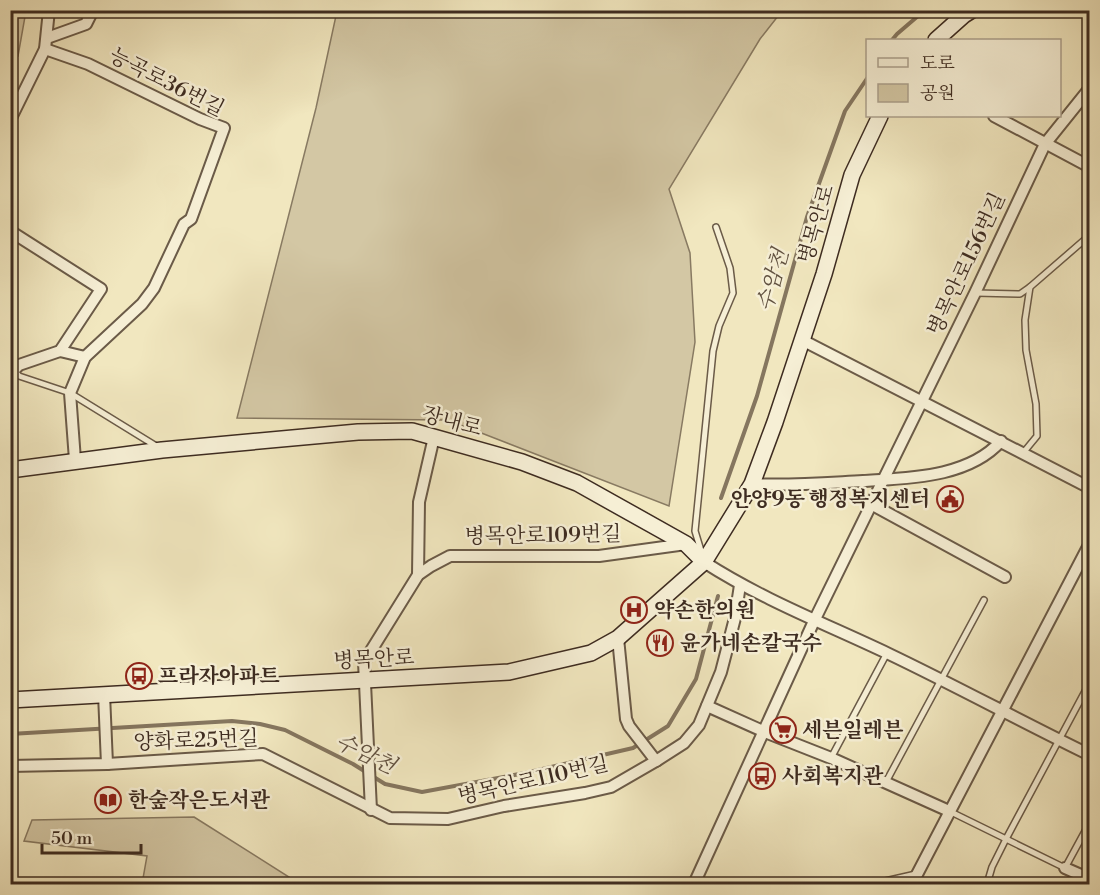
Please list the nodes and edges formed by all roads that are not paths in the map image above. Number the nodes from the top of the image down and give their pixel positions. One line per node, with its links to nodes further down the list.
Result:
1 (49, 10): 5 (street)
2 (93, 10): 5 (street)
3 (972, 10): 4 (street)
4 (937, 39)
5 (46, 44): 9 (street); 19 (street, 능곡로36번길)
6 (1089, 88): 10 (street, 병목안로156번길)
7 (880, 117): 17 (street, 병목안로)
8 (996, 117): 10 (street)
9 (10, 120)
10 (1045, 144): 11 (street); 16 (street, 병목안로156번길)
11 (1089, 167)
12 (716, 226): 35 (lane)
13 (10, 231): 18 (street)
14 (1089, 236): 15 (lane)
15 (1030, 287): 16 (lane); 26 (lane)
16 (975, 293): 22 (street, 병목안로156번길)
17 (802, 340): 22 (street); 30 (street, 병목안로)
18 (60, 351): 19 (street); 20 (street)
19 (85, 357): 21 (street, 능곡로36번길)
20 (12, 370): 21 (lane)
21 (70, 393): 25 (lane); 27 (street, 능곡로36번길)
22 (922, 401): 24 (street); 29 (street, 병목안로156번길)
23 (434, 437): 25 (street, 장내로); 34 (street, 장내로); 36 (street)
24 (1001, 441): 26 (street); 29 (street)
25 (162, 450): 27 (street, 장내로)
26 (1023, 453): 31 (street)
27 (75, 460): 28 (street, 장내로)
28 (10, 470)
29 (884, 480): 30 (street); 32 (street, 병목안로156번길)
30 (752, 484): 35 (street, 병목안로)
31 (1089, 488)
32 (871, 504): 37 (street); 40 (street, 병목안로156번길)
33 (1089, 543): 49 (street)
34 (686, 544): 35 (street, 장내로); 36 (street, 병목안로109번길)
35 (704, 562): 38 (street); 41 (street, 병목안로)
36 (418, 575): 43 (street, 병목안로109번길)
37 (1005, 576)
38 (740, 585): 40 (street); 48 (street, 병목안로110번길)
39 (984, 600): 44 (lane)
40 (814, 621): 42 (street); 50 (street, 병목안로156번길)
41 (618, 638): 43 (street, 병목안로); 53 (street)
42 (886, 653): 44 (street); 54 (lane)
43 (365, 680): 46 (street, 병목안로); 58 (street)
44 (941, 680): 49 (street); 57 (lane)
45 (1089, 682): 51 (lane)
46 (104, 694): 47 (street, 병목안로); 55 (street)
47 (10, 700)
48 (707, 706): 50 (street); 53 (street, 병목안로110번길)
49 (1002, 709): 51 (street); 59 (street)
50 (765, 732): 54 (street); 65 (street, 병목안로156번길)
51 (1059, 740): 52 (street); 61 (lane)
52 (1089, 755)
53 (654, 758): 58 (street, 병목안로110번길)
54 (831, 758): 57 (street)
55 (107, 764): 56 (street, 양화로25번길); 58 (street, 양화로25번길)
56 (10, 766)
57 (886, 782): 59 (street)
58 (371, 810)
59 (950, 811): 61 (lane); 63 (street)
60 (1089, 822): 62 (lane)
61 (1006, 839): 62 (lane); 67 (lane)
62 (1065, 868): 64 (street)
63 (914, 879): 66 (lane)
64 (1089, 879)
65 (694, 885)
66 (872, 885)
67 (987, 885)

